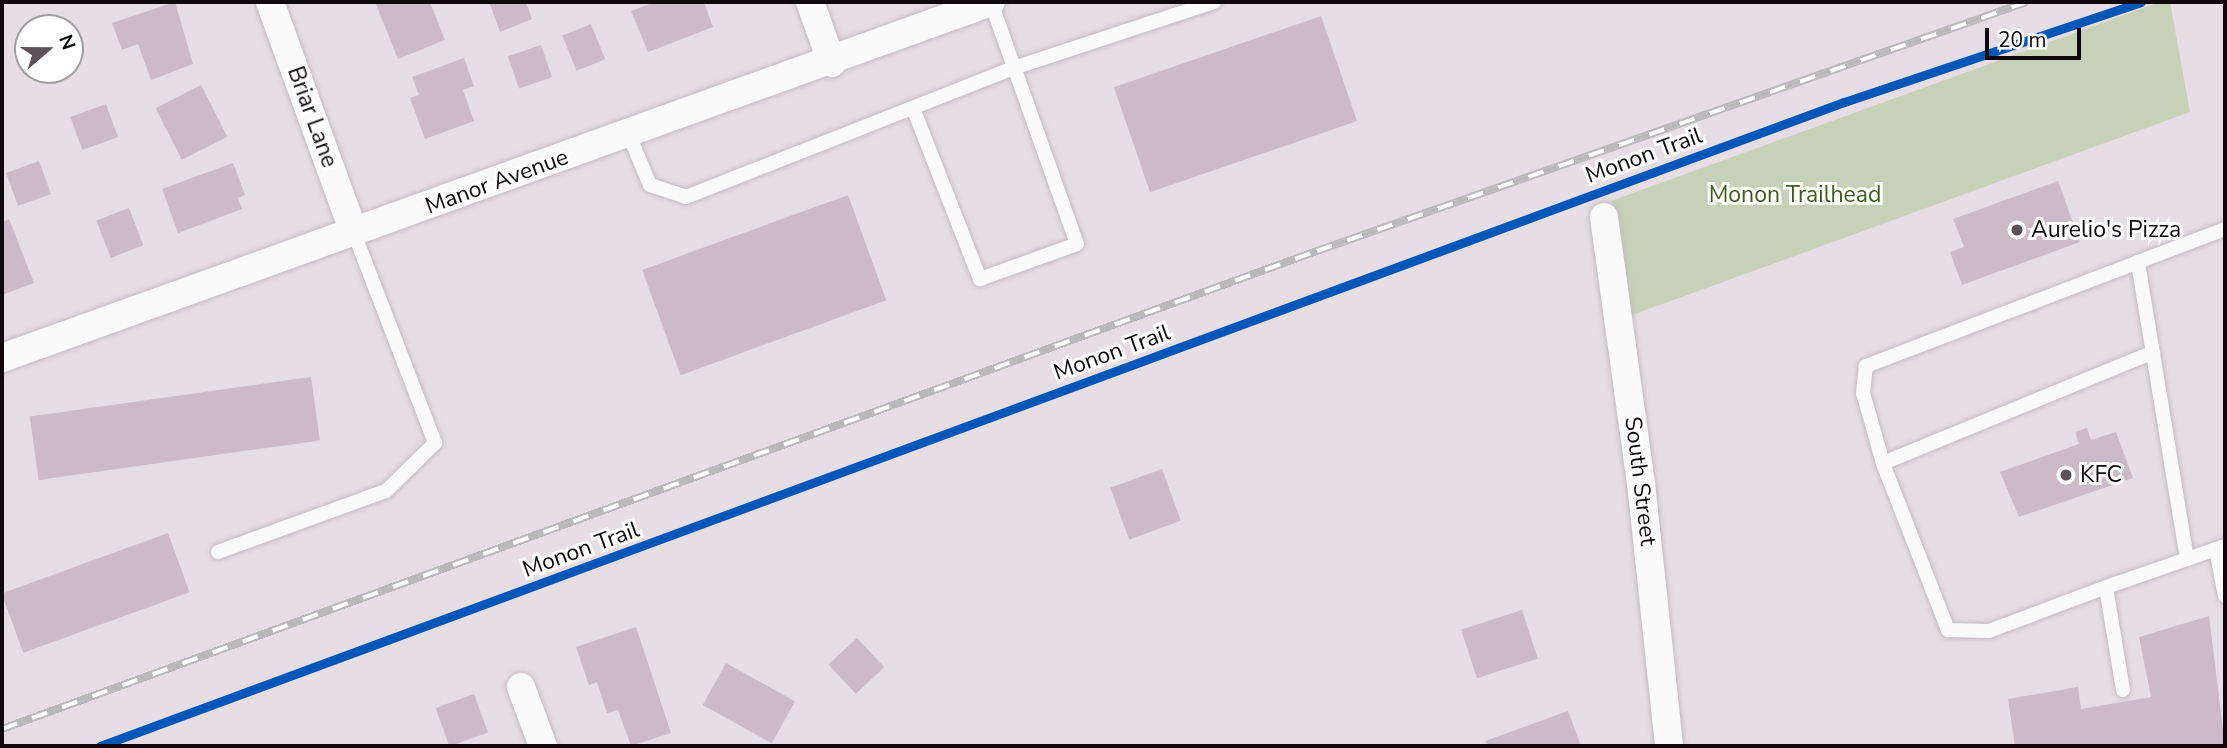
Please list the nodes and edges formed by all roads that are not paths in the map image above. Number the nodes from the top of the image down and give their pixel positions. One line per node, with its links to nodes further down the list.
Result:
1 (270, 2): 11 (street, Briar Lane)
2 (810, 2): 5 (street)
3 (991, 2): 5 (street, Manor Avenue); 6 (lane)
4 (1214, 2): 6 (lane)
5 (832, 63): 8 (street, Manor Avenue)
6 (1014, 68): 7 (lane); 7 (lane)
7 (913, 108): 8 (lane)
8 (629, 135): 11 (street, Manor Avenue)
9 (1604, 218): 24 (street, South Street)
10 (2225, 229): 12 (lane)
11 (354, 233): 14 (street, Manor Avenue); 17 (lane)
12 (2138, 261): 13 (lane); 15 (lane)
13 (2152, 352): 15 (lane); 18 (lane)
14 (2, 358)
15 (1883, 463): 19 (lane)
16 (2220, 548): 18 (lane); 20 (lane)
17 (218, 552)
18 (2187, 559): 19 (lane)
19 (2106, 587): 22 (lane)
20 (2225, 596)
21 (521, 687): 23 (street)
22 (2123, 690)
23 (543, 746)
24 (1669, 746)

